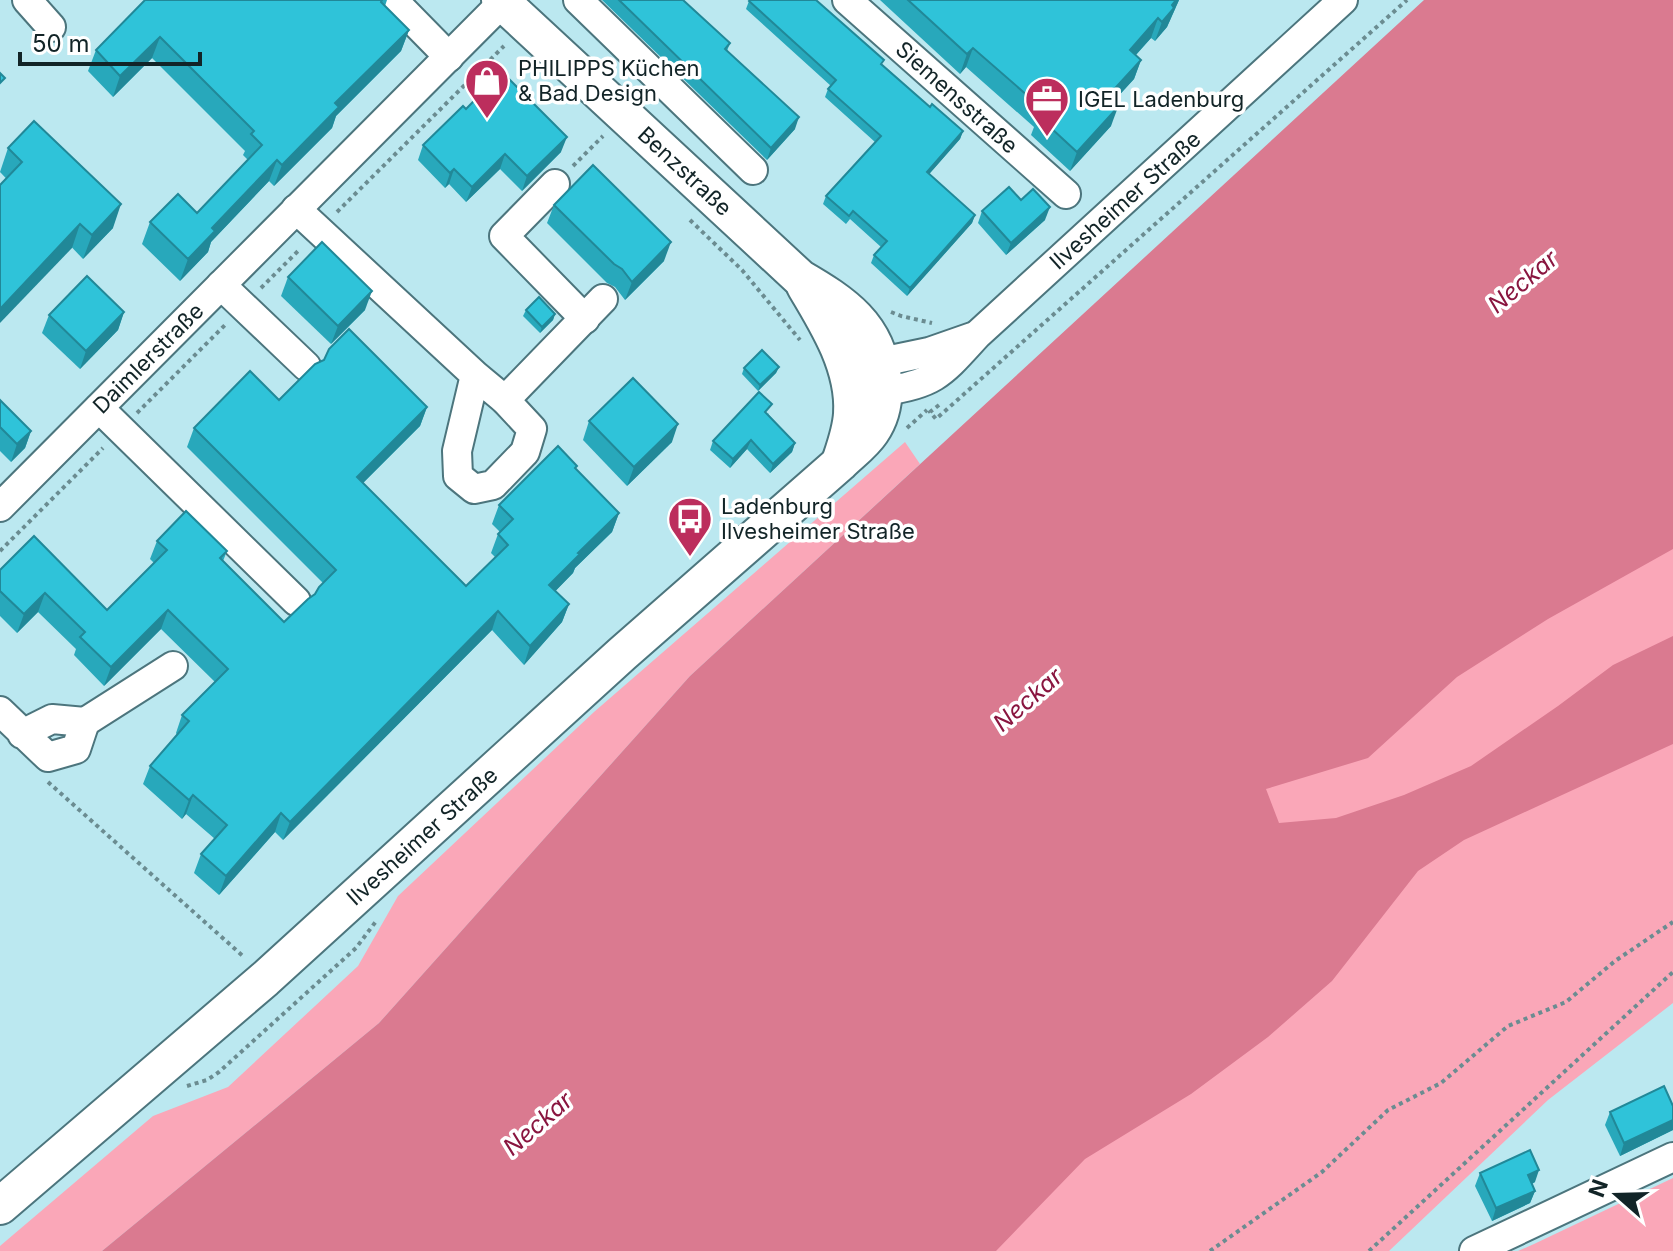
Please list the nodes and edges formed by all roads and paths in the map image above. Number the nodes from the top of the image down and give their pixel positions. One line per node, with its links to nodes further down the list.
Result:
1 (27, 0): 8 (street)
2 (393, 0): 9 (street)
3 (578, 0): 11 (street)
4 (847, 0): 13 (street, Siemensstraße)
5 (1343, 0): 21 (street, Ilvesheimer Straße)
6 (1407, 0): 25 (path)
7 (502, 1): 9 (street, Daimlerstraße); 15 (main road, Benzstraße)
8 (51, 27)
9 (449, 57): 14 (street, Daimlerstraße)
10 (603, 136): 12 (path)
11 (753, 170)
12 (555, 184): 23 (street)
13 (1066, 194)
14 (296, 209): 16 (street, Daimlerstraße); 20 (street)
15 (800, 278): 21 (main road, Benzstraße); 22 (main road, Benzstraße)
16 (221, 285): 19 (street); 24 (street, Daimlerstraße)
17 (886, 310): 18 (path)
18 (923, 322)
19 (306, 366)
20 (475, 375): 23 (street); 23 (street)
21 (883, 376): 22 (main road, Ilvesheimer Straße); 26 (main road)
22 (850, 382): 26 (main road, Benzstraße)
23 (505, 400)
24 (99, 408): 27 (street, Daimlerstraße); 28 (street)
25 (930, 412)
26 (840, 463): 36 (main road, Ilvesheimer Straße)
27 (0, 506)
28 (296, 601)
29 (173, 666): 31 (street)
30 (0, 711): 32 (street)
31 (85, 722): 32 (street); 33 (street)
32 (22, 734): 33 (street)
33 (48, 757): 36 (path)
34 (1673, 922): 39 (path)
35 (1673, 972): 40 (path)
36 (265, 979): 38 (main road, Ilvesheimer Straße)
37 (1673, 1157): 41 (street)
38 (0, 1206)
39 (1210, 1251)
40 (1369, 1251)
41 (1475, 1251)

